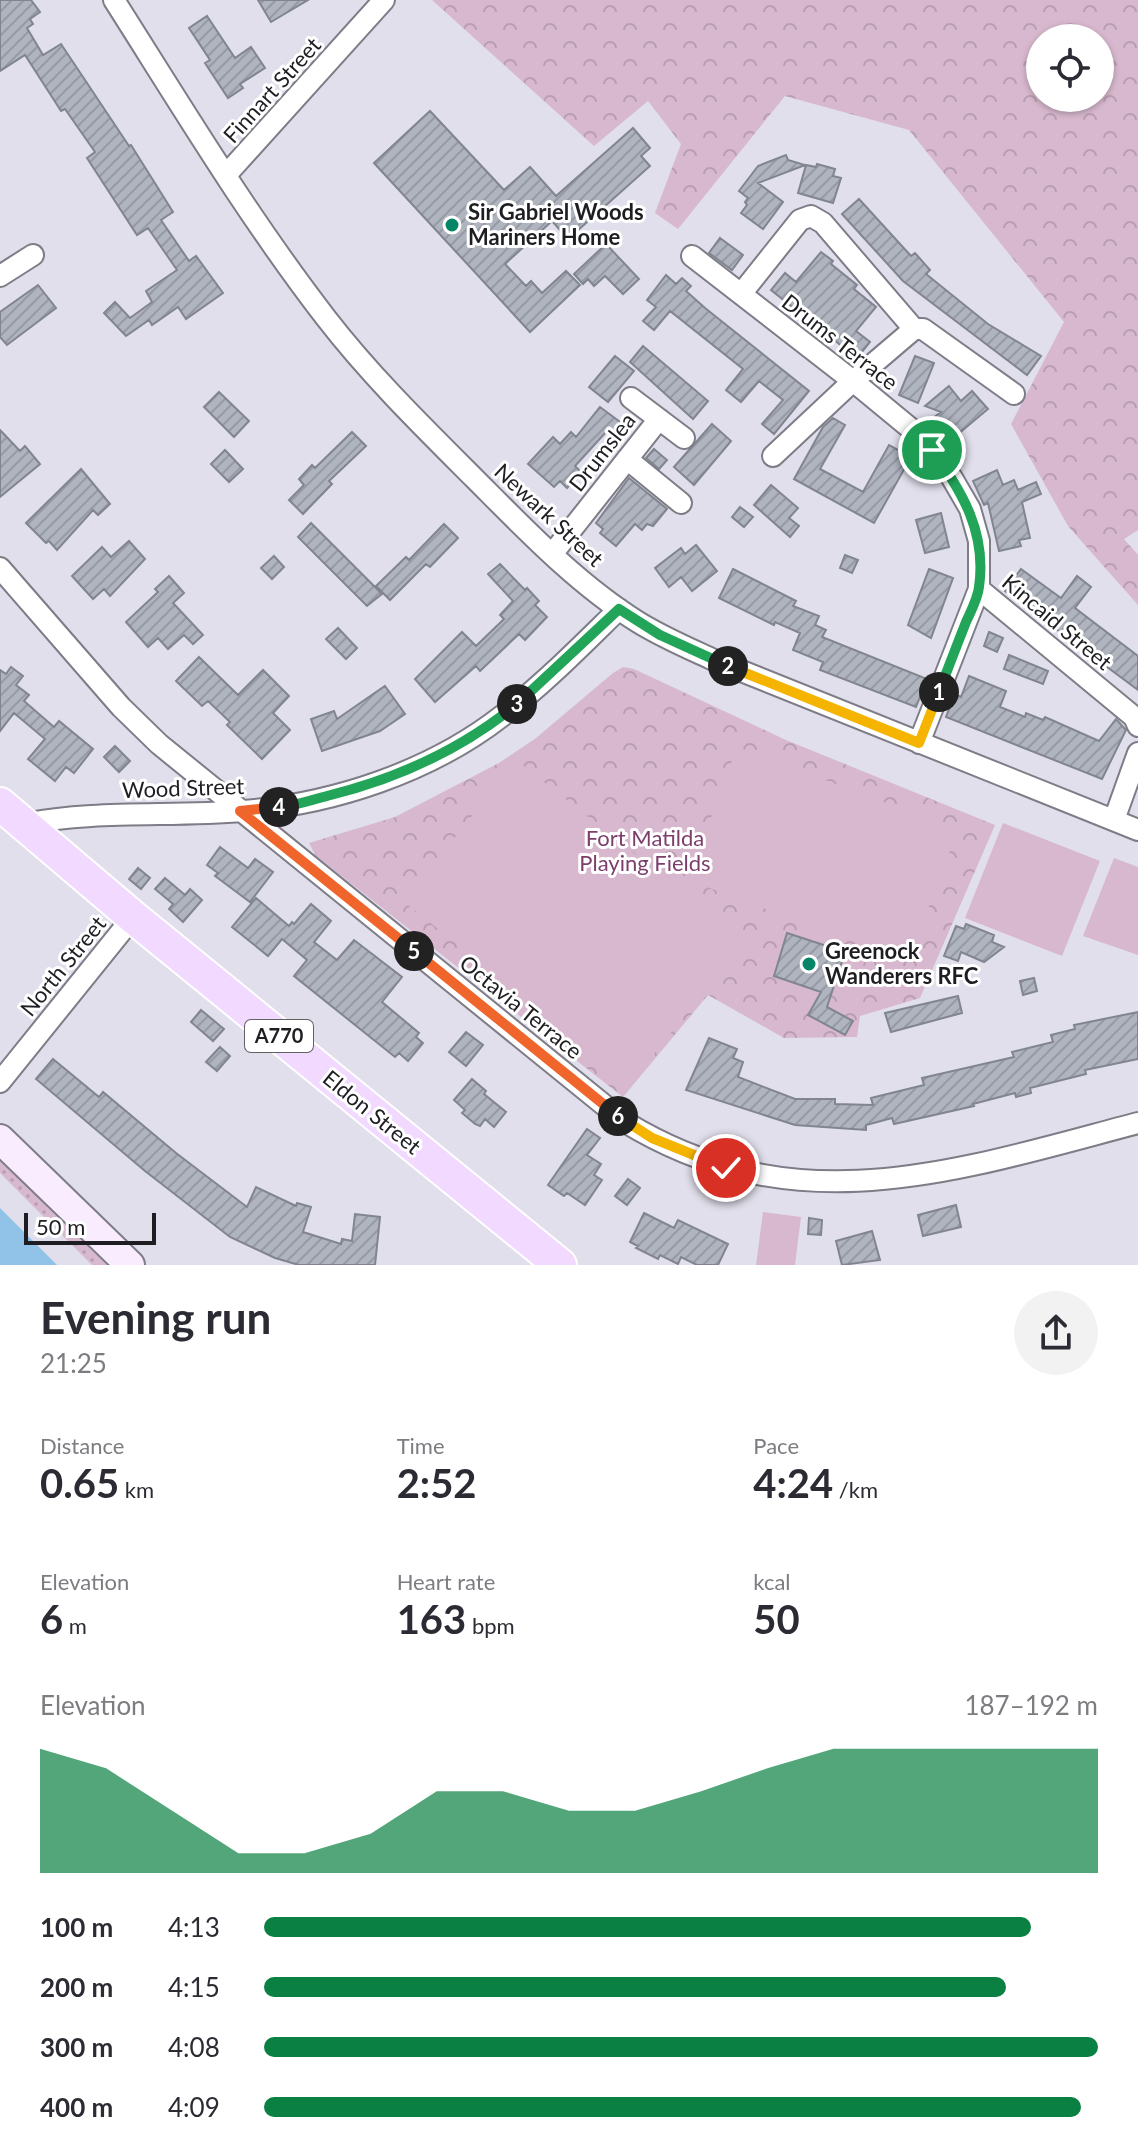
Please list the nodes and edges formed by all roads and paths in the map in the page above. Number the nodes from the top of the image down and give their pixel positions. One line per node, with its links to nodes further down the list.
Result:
1 (114, 0): 3 (street, Newark Street)
2 (384, 0): 3 (street, Finnart Street)
3 (226, 175): 17 (street, Newark Street)
4 (33, 255): 6 (street)
5 (692, 256): 7 (street, Drums Terrace)
6 (0, 276)
7 (741, 294): 8 (street); 9 (street, Drums Terrace)
8 (914, 329): 9 (street); 10 (street)
9 (853, 381): 14 (street); 19 (street, Drums Terrace)
10 (1014, 394)
11 (631, 398): 12 (street)
12 (659, 419): 13 (street); 15 (street, Drumslea)
13 (684, 438)
14 (773, 456)
15 (627, 459): 16 (street); 17 (street, Drumslea)
16 (681, 503)
17 (553, 553): 20 (street, Newark Street)
18 (0, 568): 25 (street, Octavia Terrace)
19 (979, 589): 21 (street, Kincaid Street); 22 (street, Drums Terrace)
20 (619, 609): 22 (street, Newark Street); 25 (street, Wood Street)
21 (1138, 726)
22 (919, 743): 26 (street, Newark Street)
23 (1138, 753): 26 (street)
24 (0, 804): 27 (main road, Eldon Street / A770)
25 (240, 811): 27 (street, Wood Street); 31 (street, Octavia Terrace)
26 (1114, 820): 28 (street, Newark Street)
27 (24, 824): 29 (main road, Eldon Street / A770)
28 (1138, 830)
29 (133, 917): 30 (street, North Street); 33 (main road, Eldon Street / A770)
30 (0, 1082)
31 (1138, 1123)
32 (0, 1139): 34 (street)
33 (550, 1262)
34 (130, 1265)

